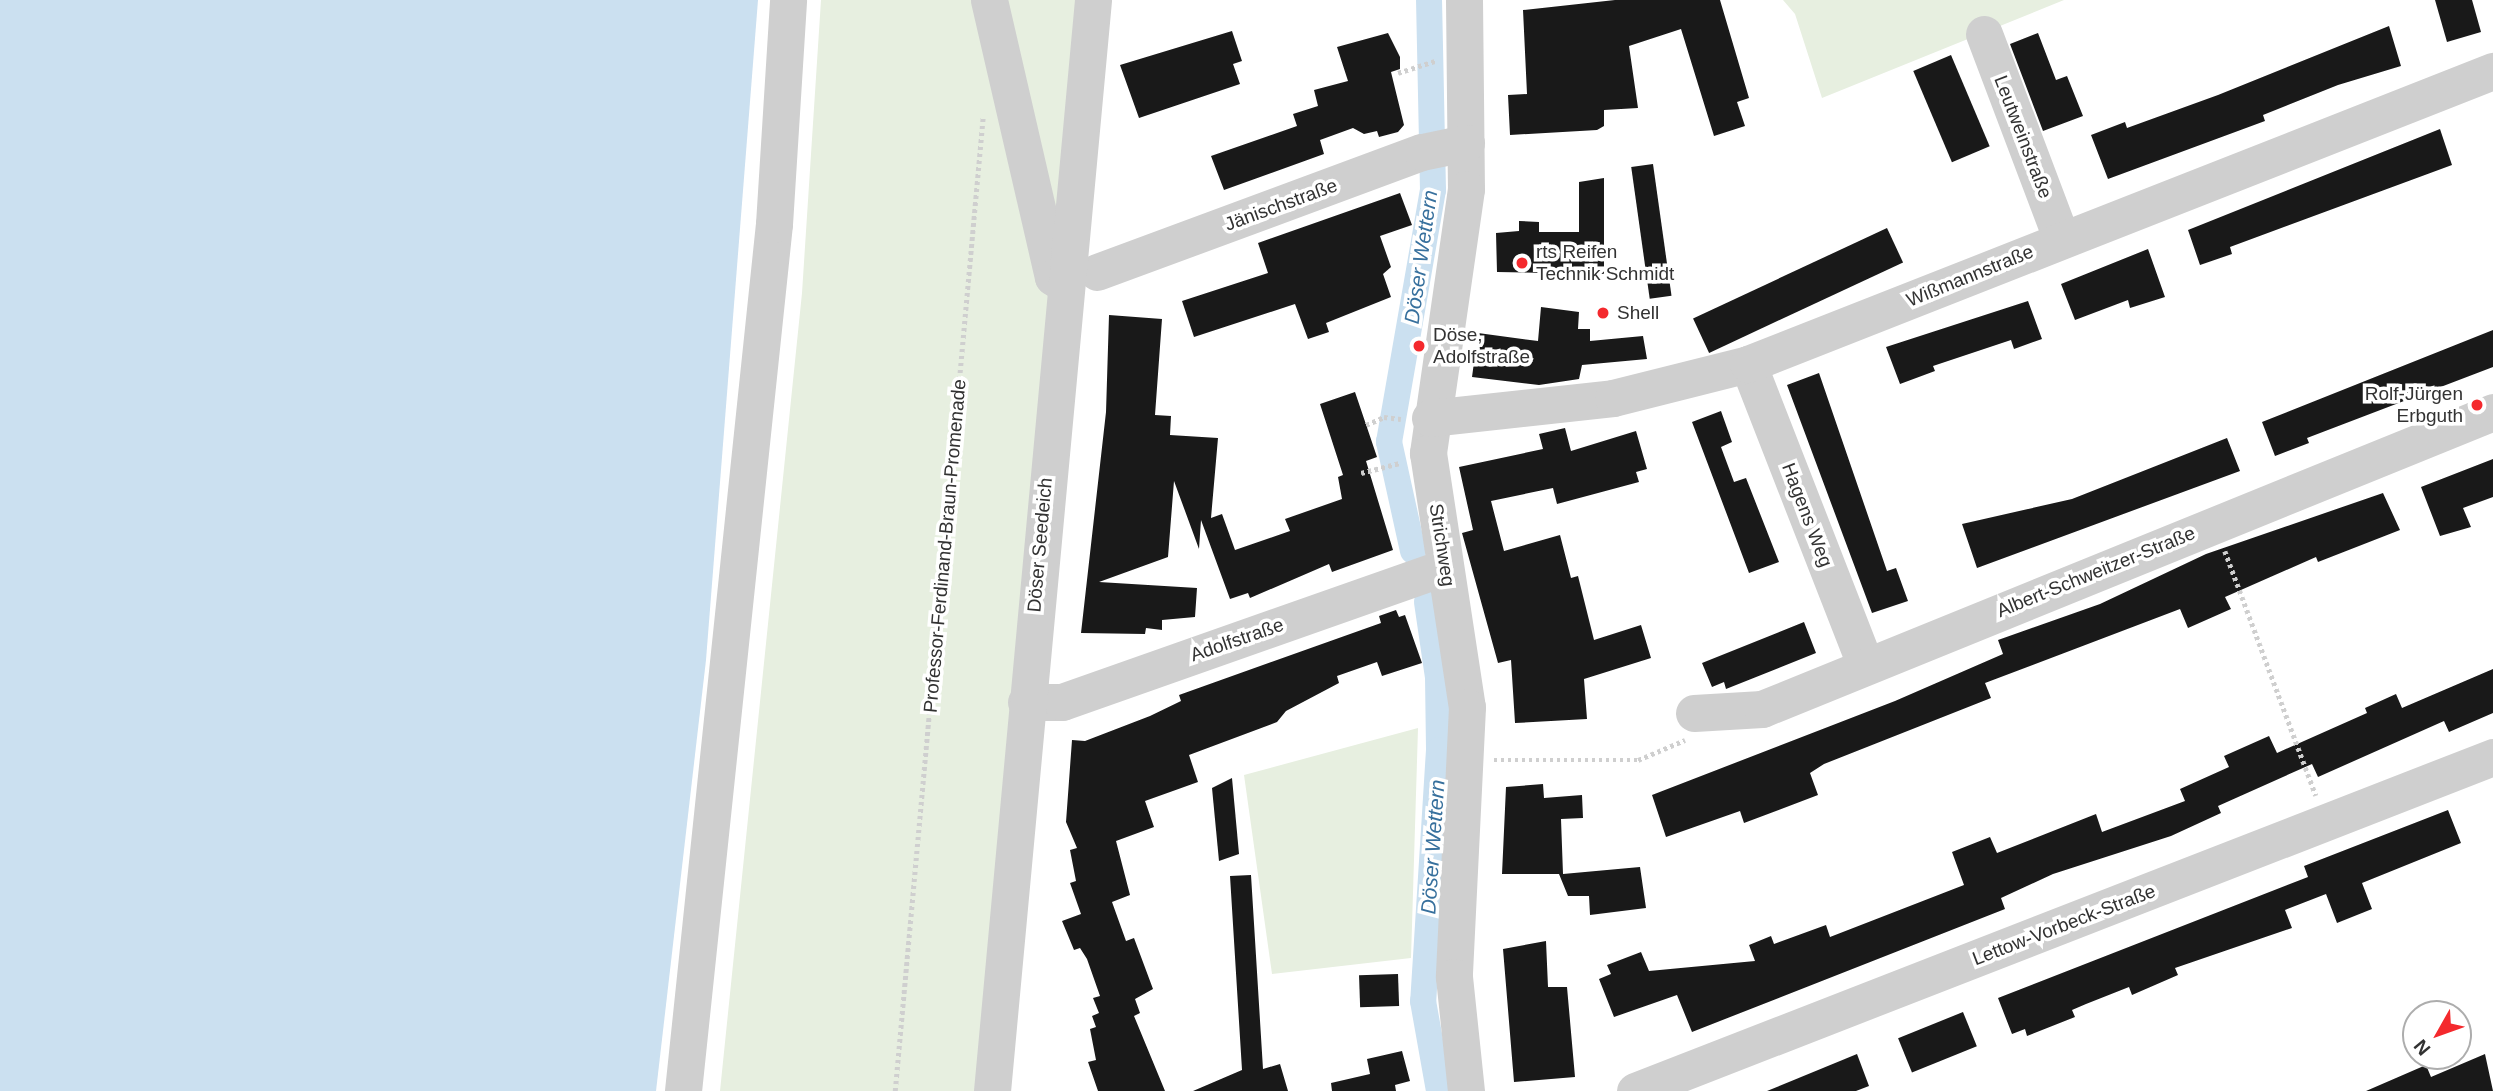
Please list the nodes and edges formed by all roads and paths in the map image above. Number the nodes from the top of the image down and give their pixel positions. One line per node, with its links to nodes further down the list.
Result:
1 (788, 0): 27 (street)
2 (989, 0): 12 (street)
3 (1093, 0): 12 (street, Döser Seedeich)
4 (1464, 0): 10 (street, Strichweg)
5 (1984, 34): 11 (street, Leutweinstraße)
6 (1439, 60): 8 (path)
7 (2493, 71): 11 (street, Wißmannstraße)
8 (1398, 73)
9 (984, 103): 28 (path, Professor-Ferdinand-Braun-Promenade)
10 (1443, 147): 12 (street, Jänischstraße); 15 (street, Strichweg)
11 (2062, 240): 13 (street, Wißmannstraße)
12 (1081, 278): 22 (street, Döser Seedeich)
13 (1748, 364): 15 (street, Wißmannstraße); 21 (street, Hagens Weg)
14 (2493, 412): 19 (street, Albert-Schweitzer-Straße)
15 (1415, 418): 16 (path); 20 (street, Strichweg)
16 (1366, 425)
17 (1402, 462): 18 (path)
18 (1361, 473)
19 (2215, 524): 21 (street, Albert-Schweitzer-Straße); 26 (path)
20 (1445, 567): 22 (street, Adolfstraße); 25 (street, Strichweg)
21 (1866, 666): 23 (street, Albert-Schweitzer-Straße)
22 (1026, 702): 29 (street, Döser Seedeich)
23 (1697, 724): 25 (path)
24 (2493, 757): 26 (street, Lettow-Vorbeck-Straße)
25 (1465, 760): 30 (street, Strichweg)
26 (2327, 823): 31 (street, Lettow-Vorbeck-Straße)
27 (683, 1091)
28 (895, 1091)
29 (992, 1091)
30 (1466, 1091)
31 (1635, 1091)

